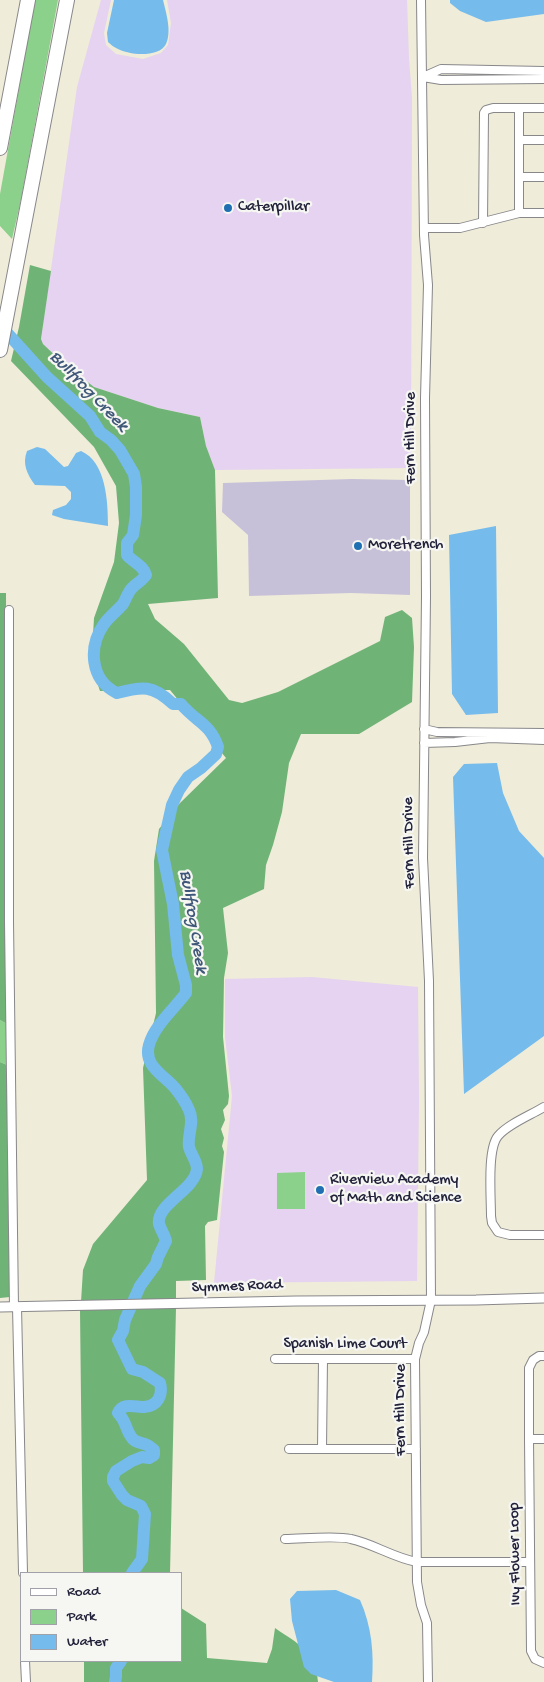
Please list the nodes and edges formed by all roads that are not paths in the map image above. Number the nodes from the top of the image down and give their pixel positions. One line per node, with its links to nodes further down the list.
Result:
1 (22, 0): 5 (highway)
2 (28, 0): 5 (highway)
3 (66, 0): 22 (highway)
4 (421, 0): 8 (street, Fern Hill Drive)
5 (22, 36): 15 (highway)
6 (506, 70): 7 (street); 8 (street); 9 (street)
7 (544, 71)
8 (423, 77): 9 (street); 21 (street, Fern Hill Drive)
9 (506, 79): 10 (street)
10 (544, 79)
11 (519, 108): 12 (street); 13 (street); 20 (street)
12 (544, 108)
13 (519, 140): 14 (street); 16 (street)
14 (544, 140)
15 (0, 148)
16 (519, 177): 17 (street); 19 (street)
17 (544, 177)
18 (544, 212): 19 (street)
19 (519, 213): 20 (street)
20 (483, 223): 21 (street)
21 (424, 228): 24 (street, Fern Hill Drive)
22 (0, 350)
23 (9, 610): 35 (street)
24 (424, 729): 25 (street); 27 (street, Fern Hill Drive)
25 (544, 733)
26 (544, 740): 27 (street)
27 (424, 743): 31 (street, Fern Hill Drive)
28 (544, 1108): 29 (street)
29 (544, 1235)
30 (544, 1298): 32 (street, Symmes Road)
31 (431, 1300): 32 (street, Symmes Road); 35 (street, Symmes Road); 39 (street, Fern Hill Drive)
32 (476, 1300): 33 (street, Symmes Road)
33 (544, 1303)
34 (0, 1307): 35 (street, Symmes Road)
35 (16, 1307): 48 (street)
36 (544, 1356): 40 (street, Ivy Flower Loop)
37 (275, 1359): 38 (street, Spanish Lime Court)
38 (323, 1359): 39 (street, Spanish Lime Court); 43 (street)
39 (416, 1359): 44 (street, Fern Hill Drive)
40 (529, 1439): 41 (street); 47 (street, Ivy Flower Loop)
41 (544, 1439)
42 (289, 1449): 43 (street)
43 (322, 1449): 44 (street)
44 (416, 1449): 46 (street, Fern Hill Drive)
45 (285, 1539): 46 (street)
46 (417, 1562): 47 (street); 52 (street, Fern Hill Drive)
47 (529, 1562): 50 (street, Ivy Flower Loop)
48 (23, 1572)
49 (25, 1662): 51 (street)
50 (544, 1662)
51 (26, 1682)
52 (428, 1682)

